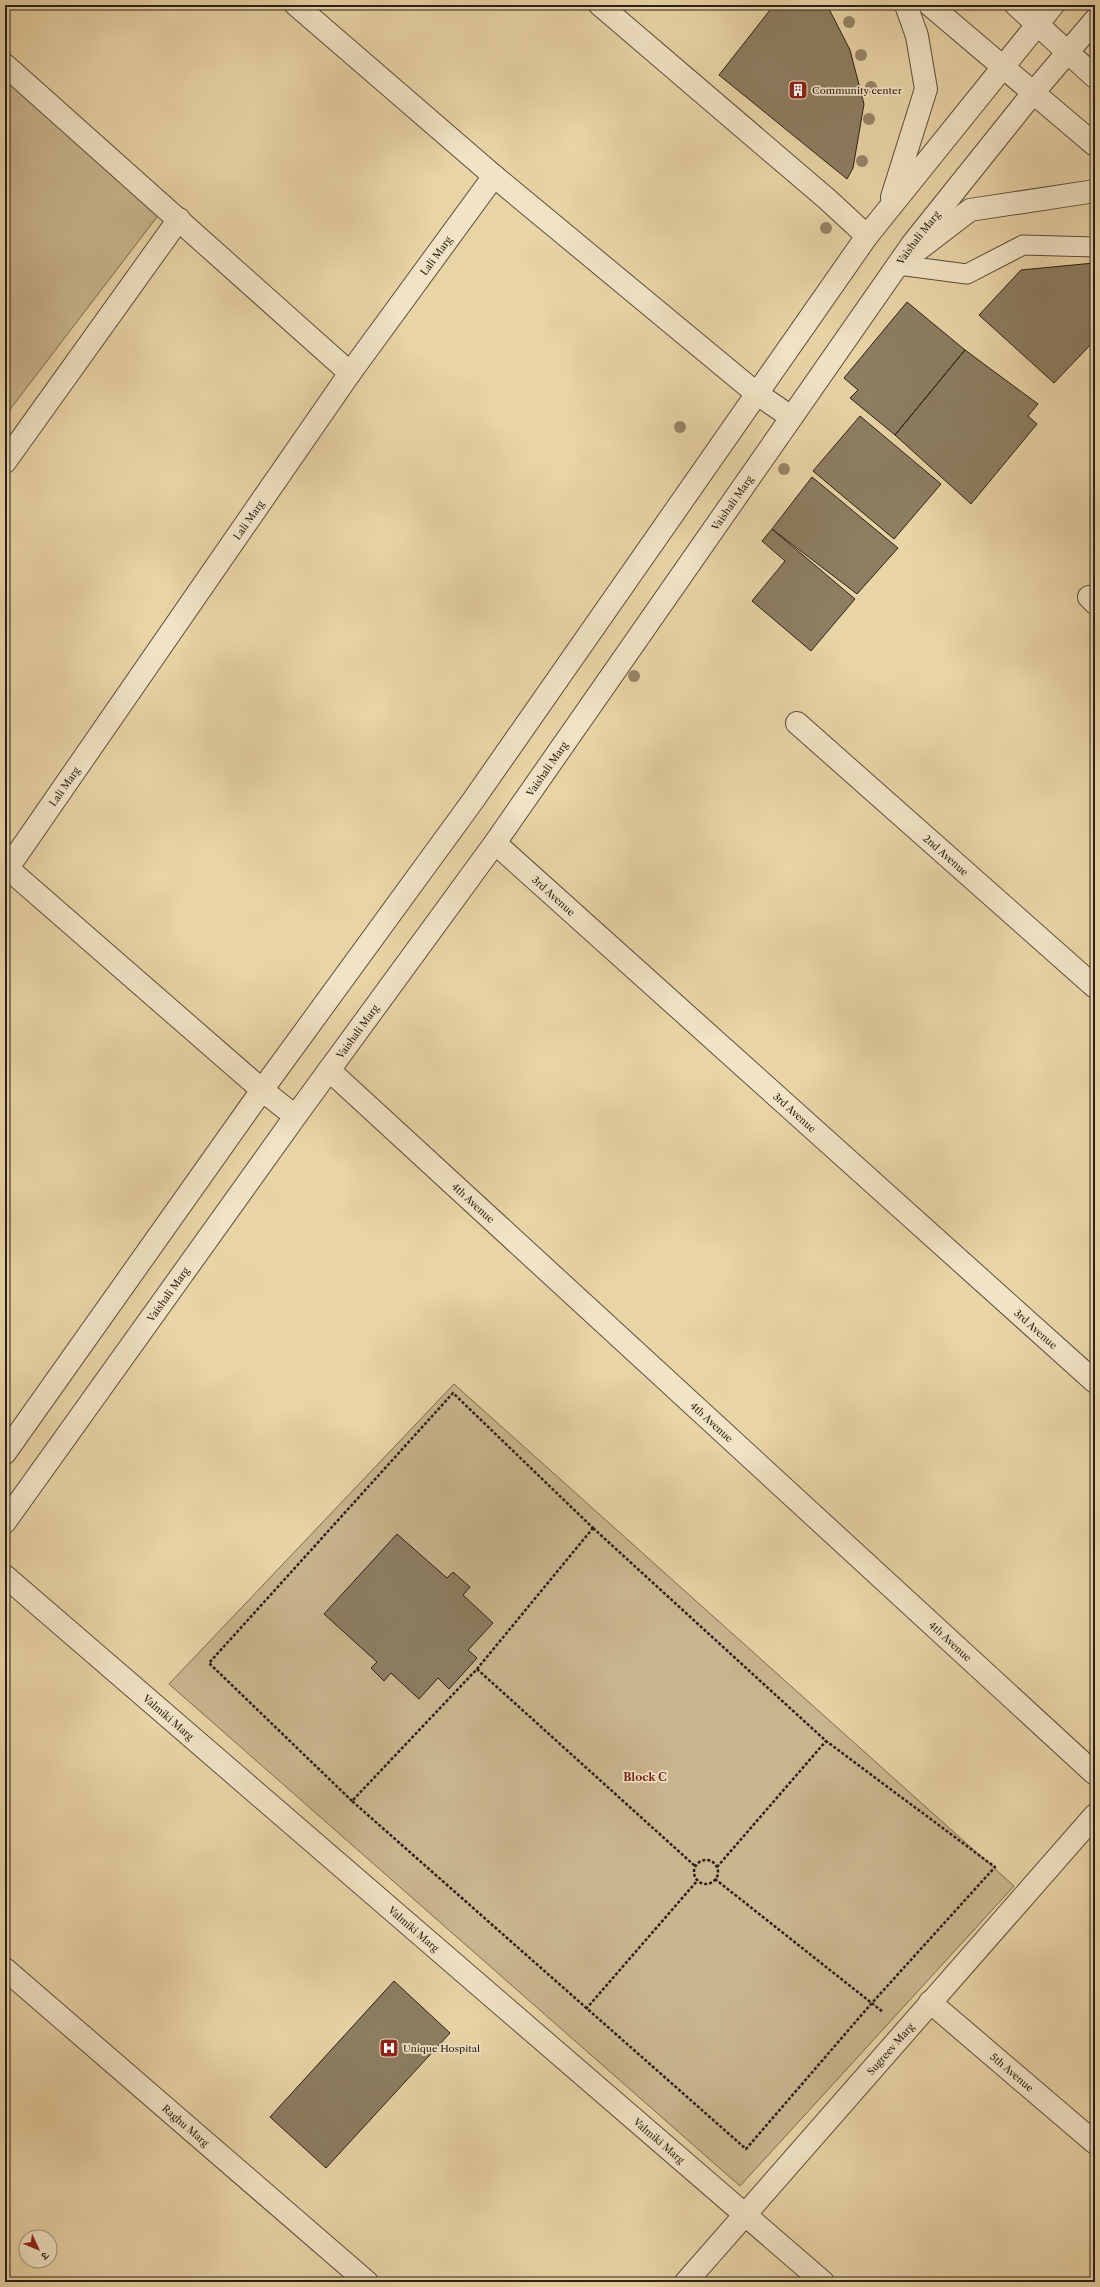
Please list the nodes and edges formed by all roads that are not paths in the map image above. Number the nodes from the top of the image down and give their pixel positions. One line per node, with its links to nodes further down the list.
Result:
1 (296, 5): 15 (street)
2 (600, 5): 19 (street)
3 (906, 5): 17 (street)
4 (930, 5): 11 (street)
5 (1016, 5): 8 (street)
6 (1053, 5): 8 (street)
7 (1095, 20): 9 (street, Vaishali Marg)
8 (1037, 24): 9 (street); 11 (street)
9 (1067, 52): 12 (street); 13 (street, Vaishali Marg)
10 (5, 65): 18 (street)
11 (1002, 67): 13 (street); 17 (street)
12 (1095, 77)
13 (1033, 93): 14 (street); 21 (street, Vaishali Marg)
14 (1095, 145)
15 (494, 176): 22 (street, Lali Marg); 23 (street)
16 (1095, 191): 21 (street)
17 (888, 210): 19 (street)
18 (179, 219): 22 (street); 25 (street)
19 (867, 236): 23 (street)
20 (1095, 247): 21 (lane)
21 (898, 264): 24 (street, Vaishali Marg)
22 (350, 373): 28 (street, Lali Marg)
23 (756, 393): 24 (street); 31 (street)
24 (791, 417): 27 (street, Vaishali Marg)
25 (5, 462)
26 (797, 724): 29 (street, 2nd Avenue)
27 (495, 843): 30 (street, Vaishali Marg); 33 (street, 3rd Avenue)
28 (6, 869): 31 (street)
29 (1095, 987)
30 (329, 1070): 32 (street, Vaishali Marg); 37 (street, 4th Avenue)
31 (262, 1090): 32 (street); 34 (street)
32 (295, 1116): 35 (street, Vaishali Marg)
33 (1095, 1382)
34 (5, 1453)
35 (5, 1522)
36 (5, 1576): 42 (street, Valmiki Marg)
37 (1095, 1774)
38 (1095, 1815): 40 (street, Sugreev Marg)
39 (5, 1969): 43 (street, Raghu Marg)
40 (930, 2002): 41 (street, 5th Avenue); 42 (street, Sugreev Marg)
41 (1095, 2143)
42 (745, 2214): 44 (street, Sugreev Marg); 45 (street, Valmiki Marg)
43 (367, 2282)
44 (686, 2282)
45 (823, 2282)

